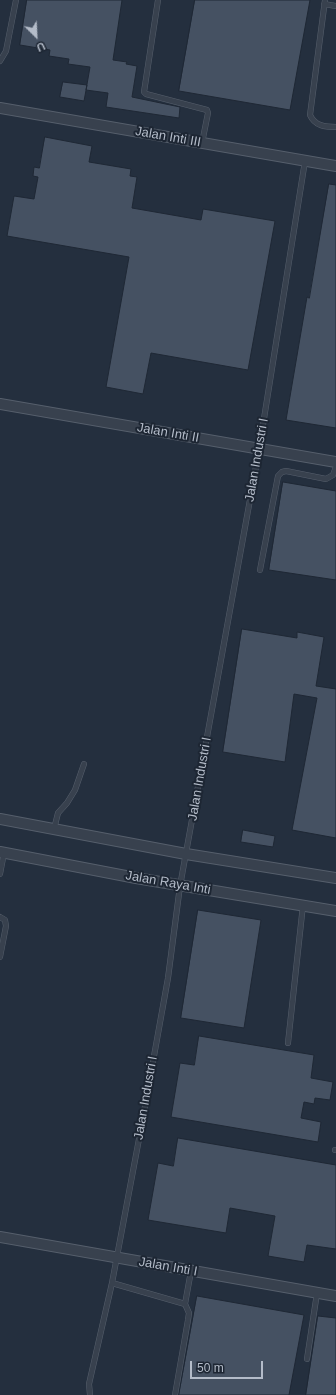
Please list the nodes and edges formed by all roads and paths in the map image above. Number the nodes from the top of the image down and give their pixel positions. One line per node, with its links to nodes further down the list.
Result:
1 (16, 0): 5 (lane)
2 (158, 0): 8 (lane)
3 (324, 2): 4 (lane); 7 (lane)
4 (336, 6)
5 (0, 60)
6 (0, 108): 8 (street, Jalan Inti III)
7 (336, 127)
8 (202, 143): 9 (street, Jalan Inti III)
9 (305, 161): 10 (street, Jalan Inti III); 12 (lane, Jalan Industri I)
10 (336, 166)
11 (0, 404): 12 (street, Jalan Inti II)
12 (259, 450): 13 (street, Jalan Inti II); 20 (lane, Jalan Industri I)
13 (336, 462)
14 (336, 467): 15 (lane)
15 (260, 570)
16 (84, 764): 18 (lane)
17 (0, 819): 18 (street)
18 (54, 829): 20 (street)
19 (2, 852): 21 (lane); 23 (street, Jalan Raya Inti)
20 (186, 854): 22 (street); 23 (lane, Jalan Industri I)
21 (0, 874)
22 (336, 878)
23 (180, 886): 24 (street, Jalan Raya Inti); 30 (lane, Jalan Industri I)
24 (303, 905): 25 (street, Jalan Raya Inti); 28 (lane)
25 (336, 911)
26 (0, 917): 27 (lane)
27 (0, 957)
28 (288, 1043)
29 (0, 1237): 30 (street, Jalan Inti I)
30 (116, 1257): 31 (street, Jalan Inti I); 32 (lane, Jalan Industri I)
31 (191, 1271): 33 (street, Jalan Inti I); 35 (lane)
32 (112, 1283): 35 (lane); 37 (lane, Jalan Industri I)
33 (317, 1293): 34 (street, Jalan Inti I); 36 (lane)
34 (336, 1296)
35 (186, 1304): 38 (lane)
36 (307, 1359)
37 (90, 1395)
38 (175, 1395)

